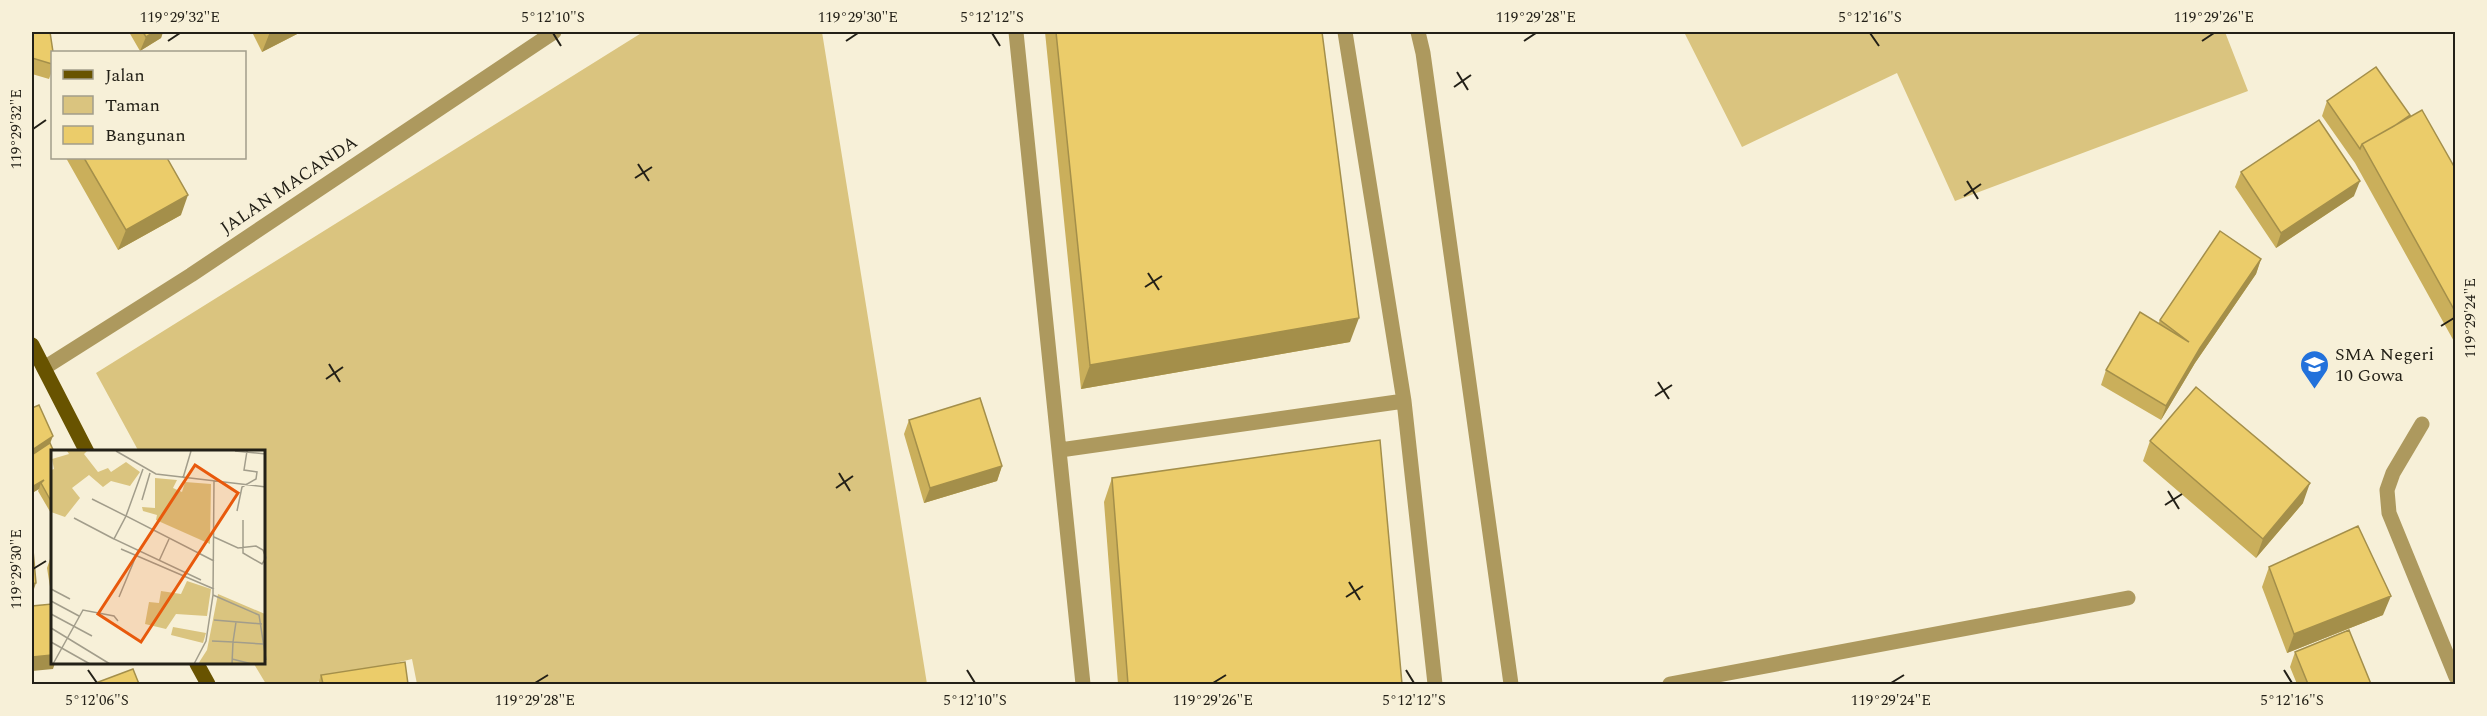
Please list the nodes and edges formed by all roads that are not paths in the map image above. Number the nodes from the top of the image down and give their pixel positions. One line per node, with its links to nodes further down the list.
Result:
1 (554, 32): 6 (street, JALAN MACANDA)
2 (1016, 32): 10 (street)
3 (1345, 32): 7 (street)
4 (1418, 32): 17 (street)
5 (32, 345): 6 (main road)
6 (44, 368): 9 (main road)
7 (1404, 400): 10 (street); 16 (street)
8 (2422, 424): 13 (street)
9 (86, 450)
10 (1060, 450): 15 (street)
11 (2128, 598): 18 (street)
12 (198, 665): 14 (main road)
13 (2456, 677)
14 (208, 684)
15 (1083, 684)
16 (1435, 684)
17 (1511, 684)
18 (1670, 684)

